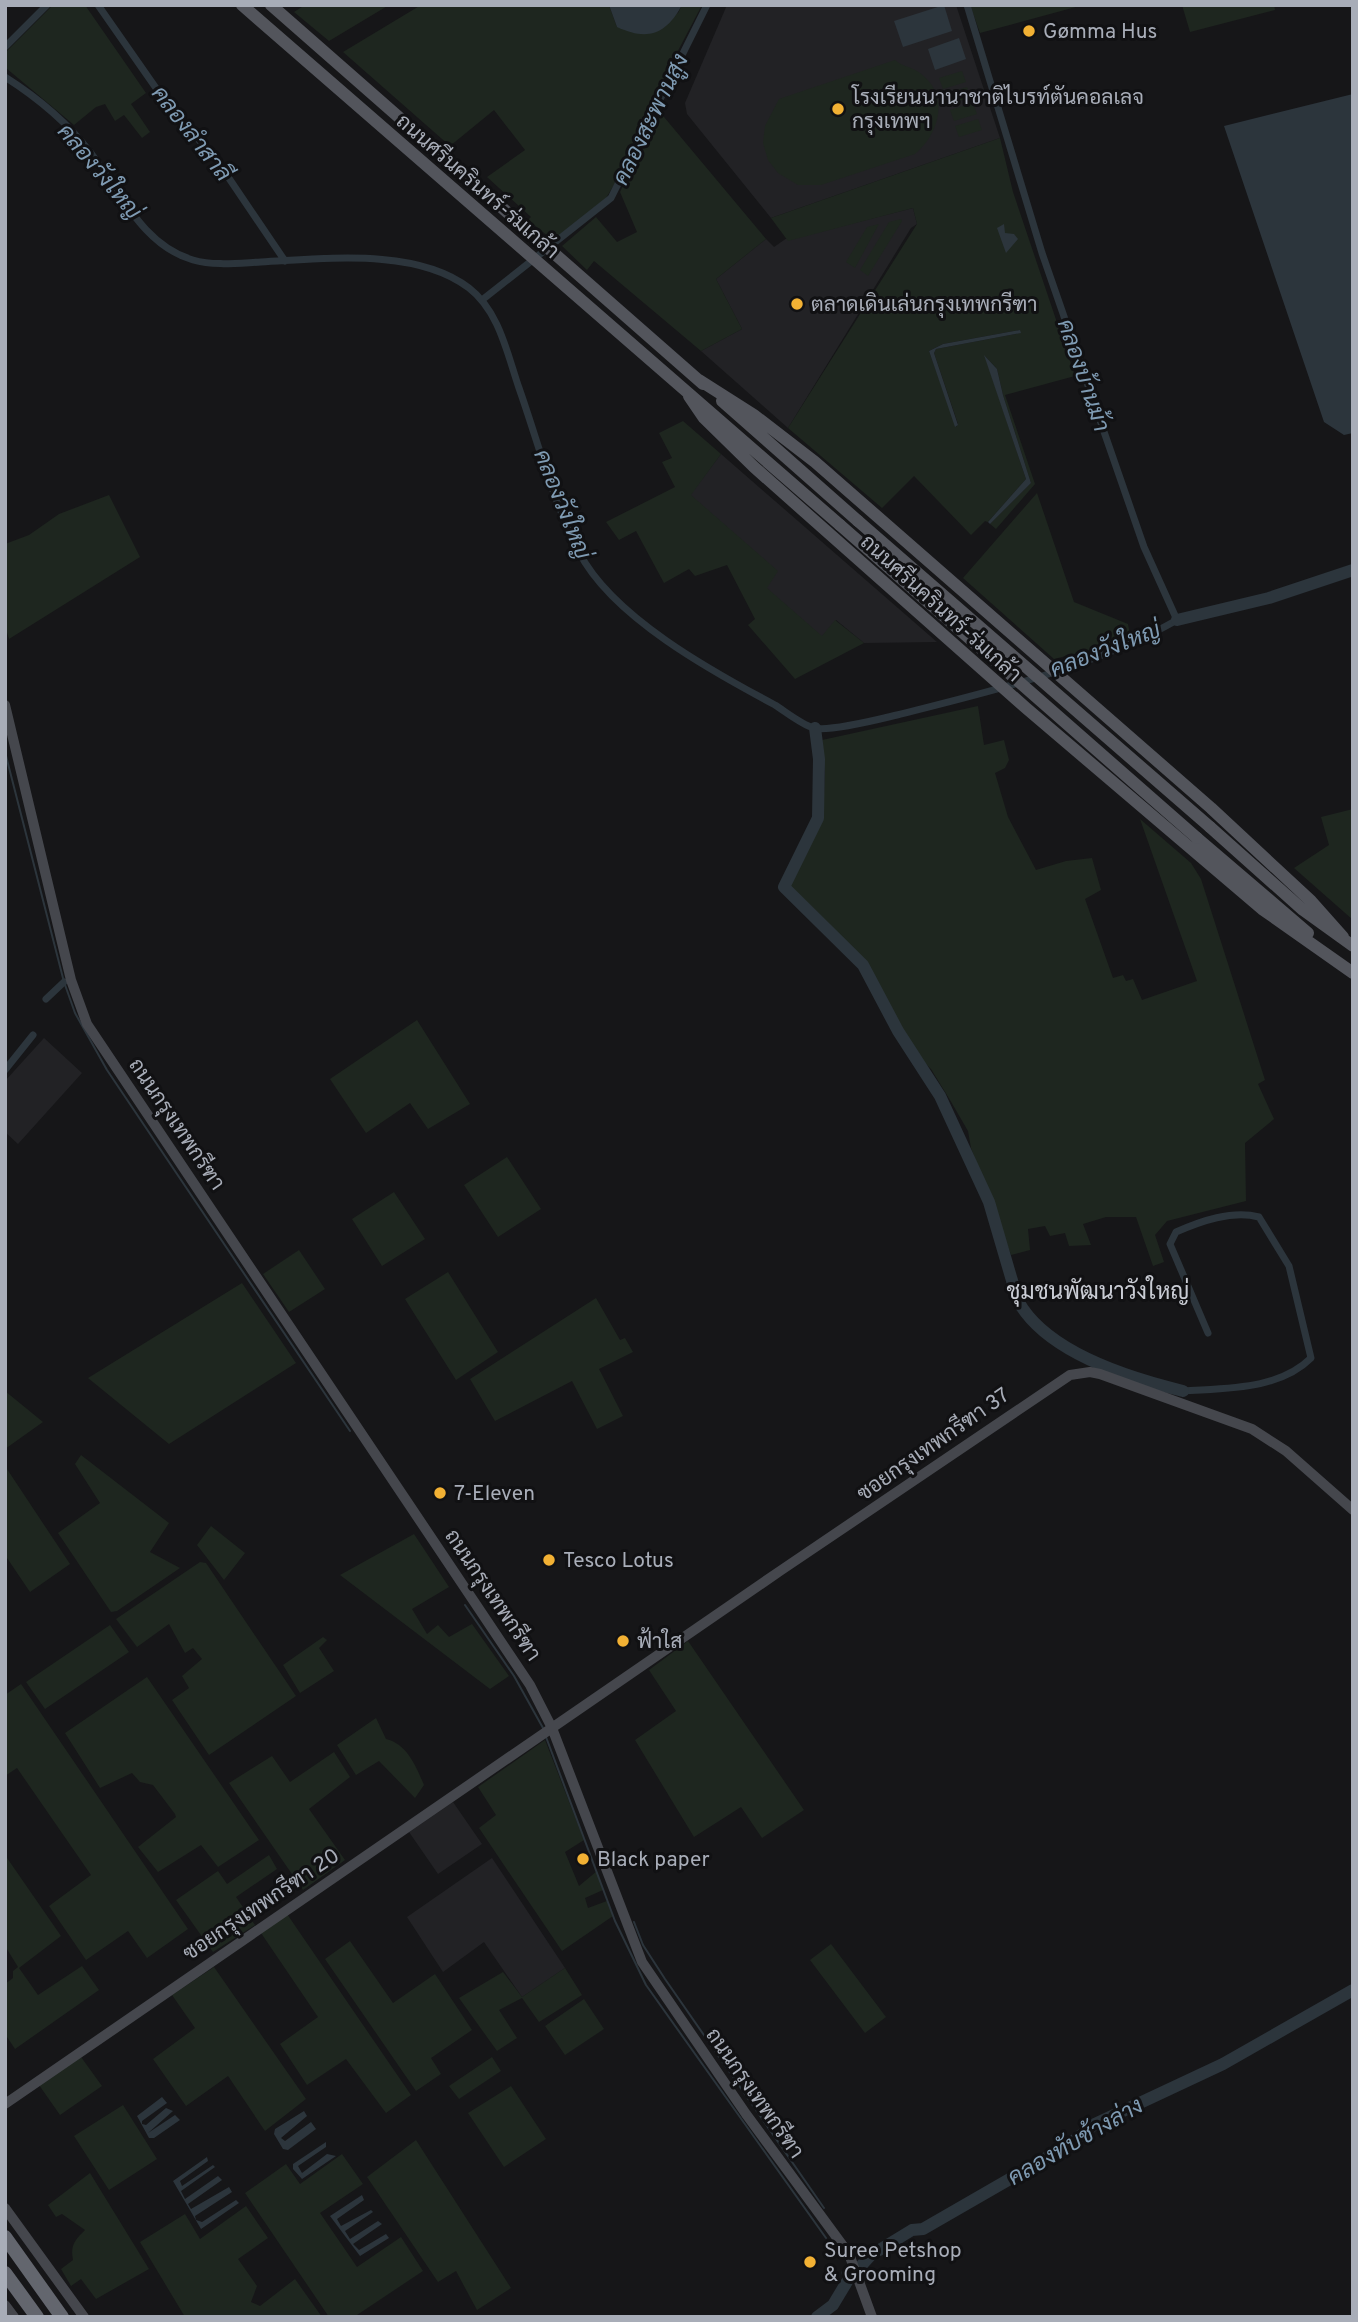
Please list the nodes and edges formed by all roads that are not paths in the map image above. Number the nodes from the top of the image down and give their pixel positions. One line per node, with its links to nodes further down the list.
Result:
1 (242, 5): 4 (main road, ถนนศรีนครินทร์-ร่มเกล้า)
2 (271, 5): 3 (main road, ถนนศรีนครินทร์-ร่มเกล้า)
3 (699, 380): 5 (main road, ถนนศรีนครินทร์-ร่มเกล้า); 10 (main road, ถนนศรีนครินทร์-ร่มเกล้า, bridge)
4 (689, 396): 6 (main road, ถนนศรีนครินทร์-ร่มเกล้า); 11 (main road, ถนนศรีนครินทร์-ร่มเกล้า, bridge)
5 (976, 605): 6 (main road); 8 (main road, ถนนศรีนครินทร์-ร่มเกล้า)
6 (952, 643): 9 (main road, ถนนศรีนครินทร์-ร่มเกล้า)
7 (5, 705): 13 (main road, ถนนกรุงเทพกรีฑา)
8 (1104, 716): 9 (main road); 10 (main road, ถนนศรีนครินทร์-ร่มเกล้า)
9 (1076, 750): 11 (main road, ถนนศรีนครินทร์-ร่มเกล้า)
10 (1348, 942)
11 (1349, 970)
12 (1353, 1510): 13 (main road, ซอยกรุงเทพกรีฑา 37)
13 (546, 1732): 14 (main road, ซอยกรุงเทพกรีฑา 20); 23 (main road, ถนนกรุงเทพกรีฑา)
14 (5, 2104)
15 (5, 2208): 22 (main road)
16 (5, 2237): 21 (highway)
17 (5, 2273): 20 (highway)
18 (5, 2305): 19 (main road)
19 (14, 2317)
20 (37, 2317)
21 (62, 2317)
22 (84, 2317)
23 (872, 2317)

